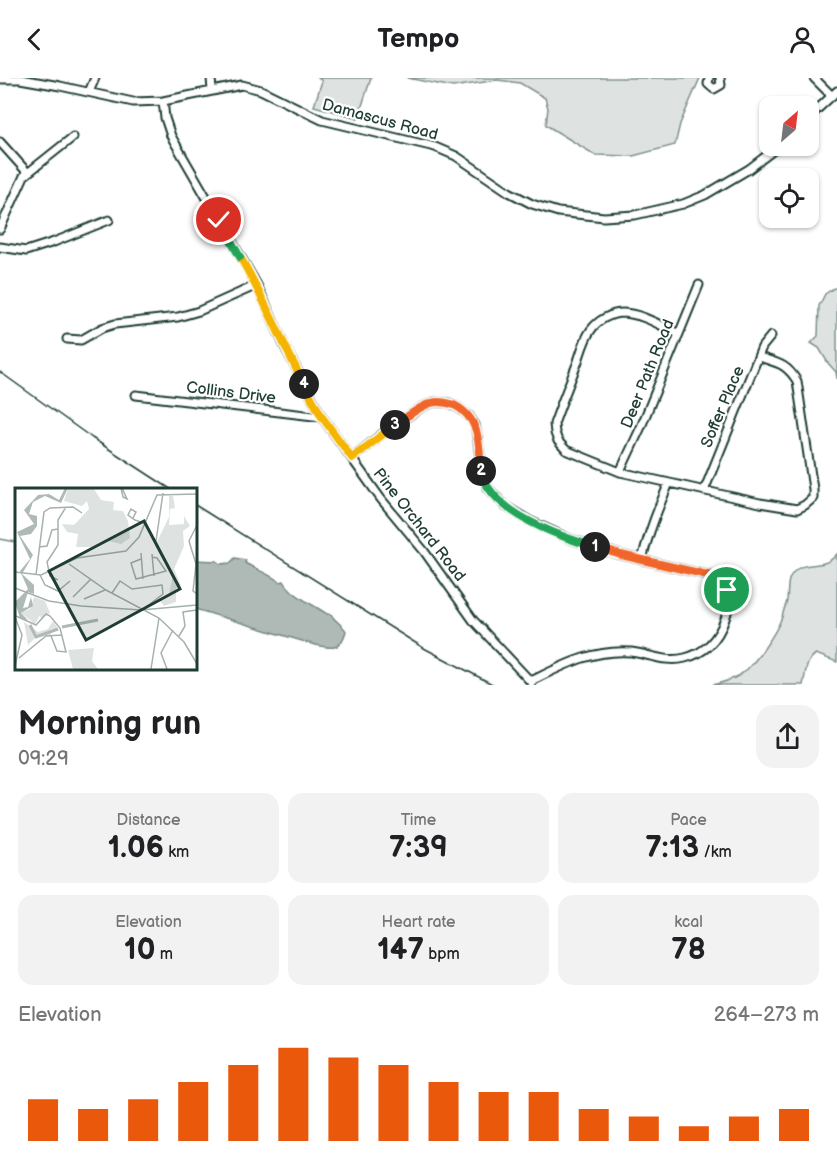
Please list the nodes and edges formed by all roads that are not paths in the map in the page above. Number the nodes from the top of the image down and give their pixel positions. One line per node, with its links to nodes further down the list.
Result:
1 (94, 78): 8 (street)
2 (211, 78): 7 (street)
3 (709, 78): 4 (street)
4 (720, 78)
5 (814, 78): 9 (street)
6 (0, 79): 8 (street)
7 (212, 90): 10 (street, Damascus Road); 14 (street, Damascus Road)
8 (89, 92): 10 (street)
9 (834, 93): 11 (street)
10 (163, 101): 19 (street, Pine Orchard Road)
11 (819, 107)
12 (73, 137): 15 (street)
13 (0, 142): 15 (street)
14 (766, 156)
15 (27, 172): 17 (street)
16 (109, 220): 18 (street)
17 (0, 229)
18 (0, 247)
19 (257, 285): 23 (street); 26 (street, Pine Orchard Road)
20 (699, 285): 21 (street, Deer Path Road)
21 (679, 334): 28 (street, Deer Path Road); 28 (street)
22 (771, 336): 24 (street, Soffer Place)
23 (67, 339)
24 (759, 357): 30 (street, Soffer Place); 30 (street)
25 (136, 395): 26 (street, Collins Drive)
26 (322, 417): 27 (street, Pine Orchard Road)
27 (352, 458): 31 (street); 32 (street, Pine Orchard Road)
28 (620, 472): 29 (street)
29 (669, 483): 30 (street); 31 (street)
30 (704, 491)
31 (642, 560): 32 (street)
32 (533, 683)

